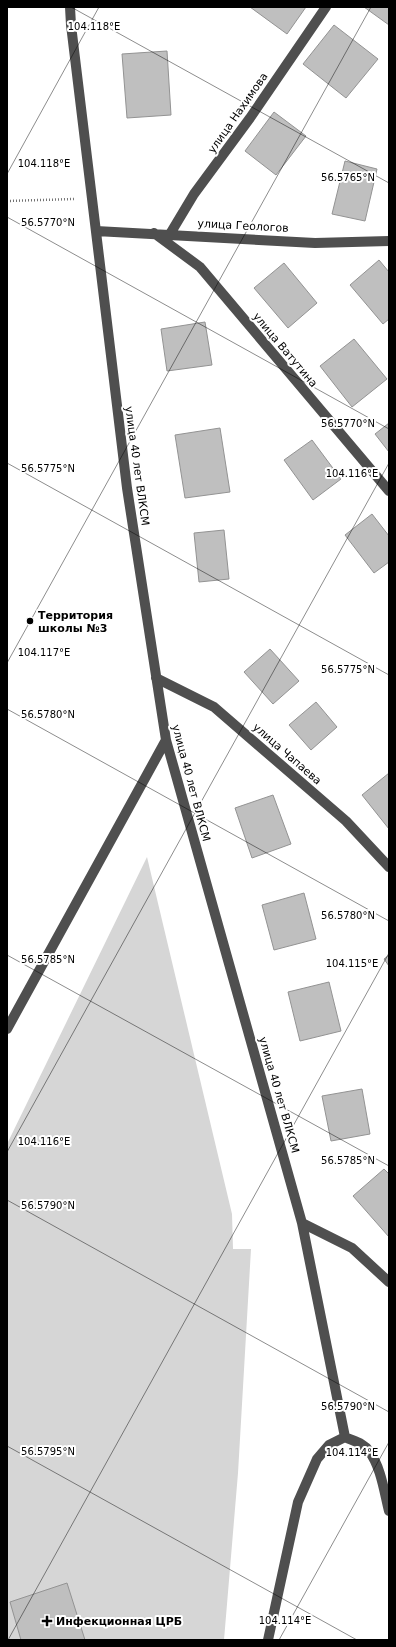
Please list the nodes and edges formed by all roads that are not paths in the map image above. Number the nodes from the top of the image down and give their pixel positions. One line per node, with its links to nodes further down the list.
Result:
1 (70, 7): 3 (street, улица 40 лет ВЛКСМ)
2 (326, 7): 5 (street, улица Нахимова)
3 (96, 230): 4 (street, улица Геологов); 8 (street, улица 40 лет ВЛКСМ)
4 (154, 233): 5 (street, улица Геологов); 7 (street, улица Ватутина)
5 (170, 234): 6 (street, улица Геологов)
6 (389, 241)
7 (389, 492)
8 (156, 678): 9 (street, улица 40 лет ВЛКСМ); 10 (street, улица Чапаева)
9 (166, 740): 11 (street); 12 (street, улица 40 лет ВЛКСМ)
10 (389, 867)
11 (7, 1029)
12 (302, 1223): 13 (street); 14 (street, улица 40 лет ВЛКСМ)
13 (389, 1282)
14 (345, 1437): 15 (street); 16 (street)
15 (389, 1510)
16 (268, 1640)

